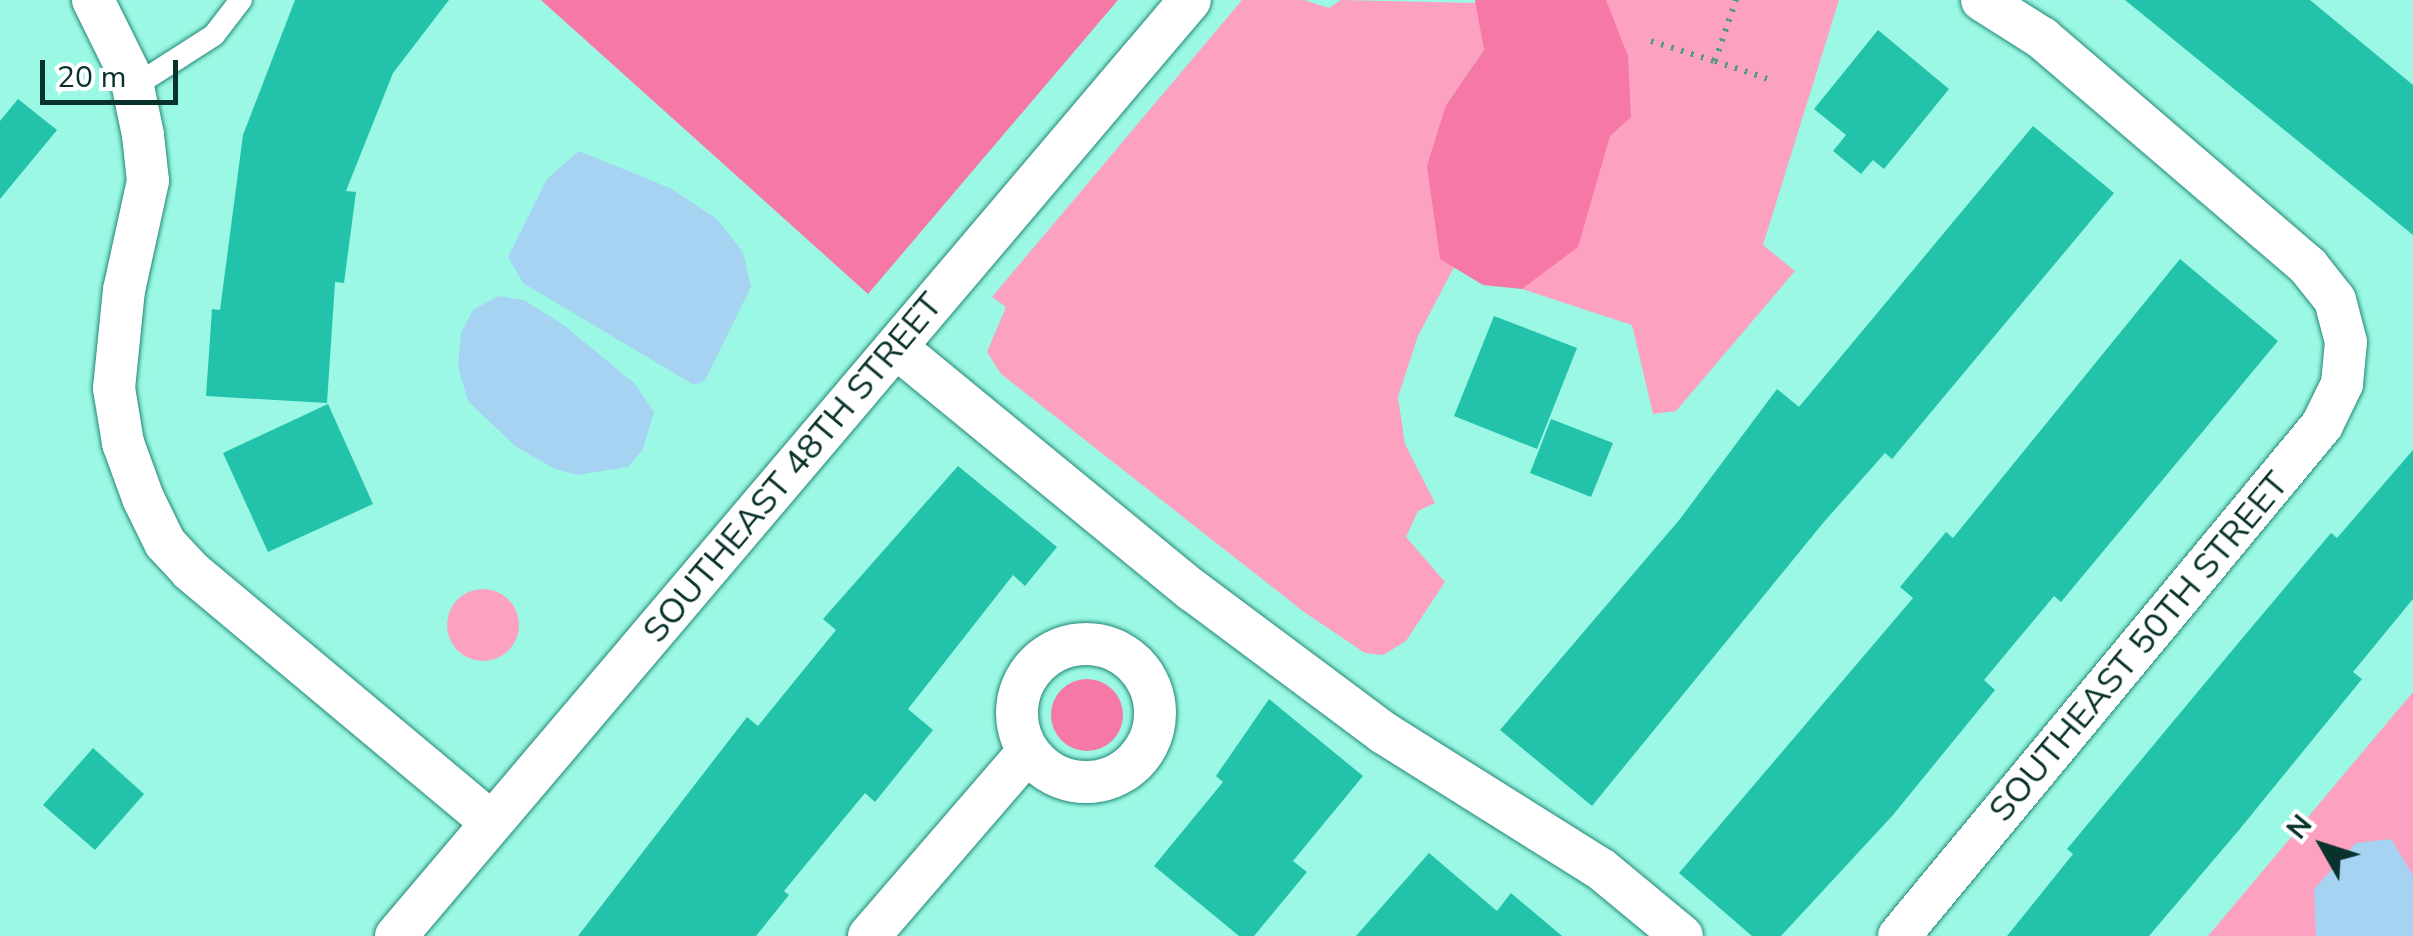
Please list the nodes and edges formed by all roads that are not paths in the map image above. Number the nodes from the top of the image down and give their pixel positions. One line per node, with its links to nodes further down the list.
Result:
1 (241, 0): 5 (lane)
2 (1190, 0): 6 (street, SOUTHEAST 48TH STREET)
3 (1982, 0): 12 (street, SOUTHEAST 50TH STREET)
4 (102, 14): 5 (street)
5 (134, 87): 8 (street)
6 (897, 348): 8 (street, SOUTHEAST 48TH STREET); 11 (street)
7 (1028, 752): 10 (street)
8 (491, 822): 9 (street, SOUTHEAST 48TH STREET)
9 (396, 936)
10 (868, 936)
11 (1682, 936)
12 (1899, 936)

